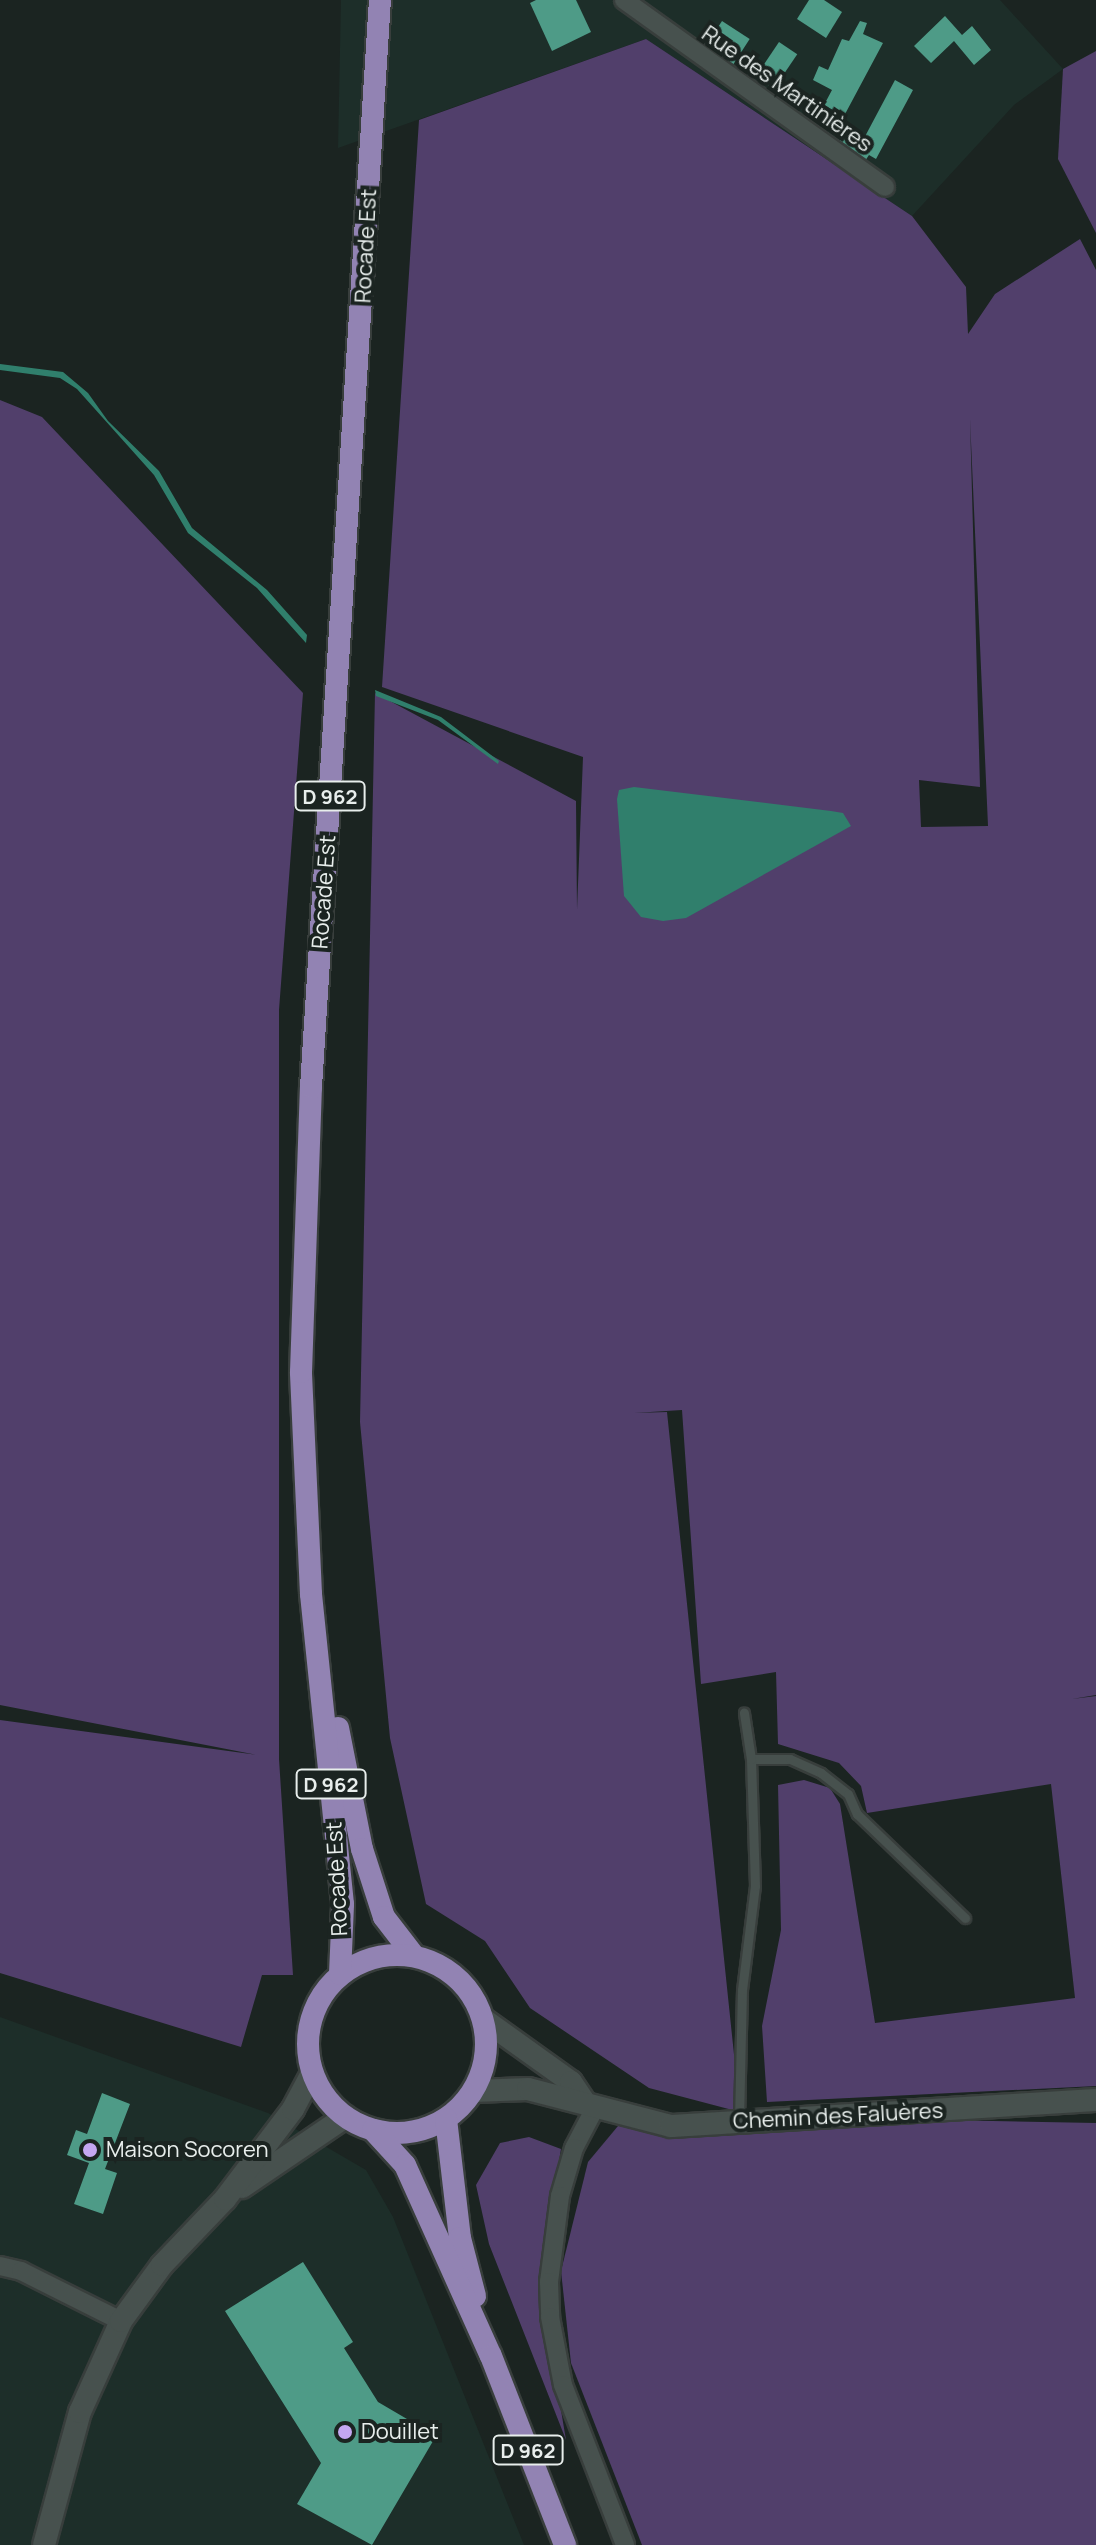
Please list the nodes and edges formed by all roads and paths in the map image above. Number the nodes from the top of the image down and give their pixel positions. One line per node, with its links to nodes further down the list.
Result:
1 (380, 0): 4 (main road, Rocade Est / D 962)
2 (624, 0): 3 (street, Rue des Martinières)
3 (885, 187)
4 (311, 1594): 8 (main road, Rocade Est / D 962); 9 (main road, Rocade Est / D 962)
5 (744, 1713): 6 (lane)
6 (751, 1759): 7 (lane); 17 (lane)
7 (965, 1918)
8 (414, 1956): 9 (main road); 10 (main road)
9 (340, 1974): 11 (main road)
10 (483, 2019): 12 (main road); 14 (street)
11 (312, 2074): 15 (main road); 19 (street)
12 (474, 2091): 14 (street, Chemin des Faluères); 16 (main road)
13 (1096, 2100): 17 (street, Chemin des Faluères)
14 (590, 2104): 17 (street, Chemin des Faluères); 27 (street)
15 (345, 2117): 18 (main road); 19 (street)
16 (446, 2119): 18 (main road); 22 (main road, D 962)
17 (739, 2121)
18 (373, 2130): 22 (main road, D 962)
19 (225, 2199): 21 (street)
20 (0, 2266): 21 (street)
21 (121, 2321): 23 (street)
22 (491, 2356): 26 (main road, D 962)
23 (53, 2522): 24 (street); 25 (street)
24 (44, 2545)
25 (53, 2545)
26 (565, 2545)
27 (625, 2545)

